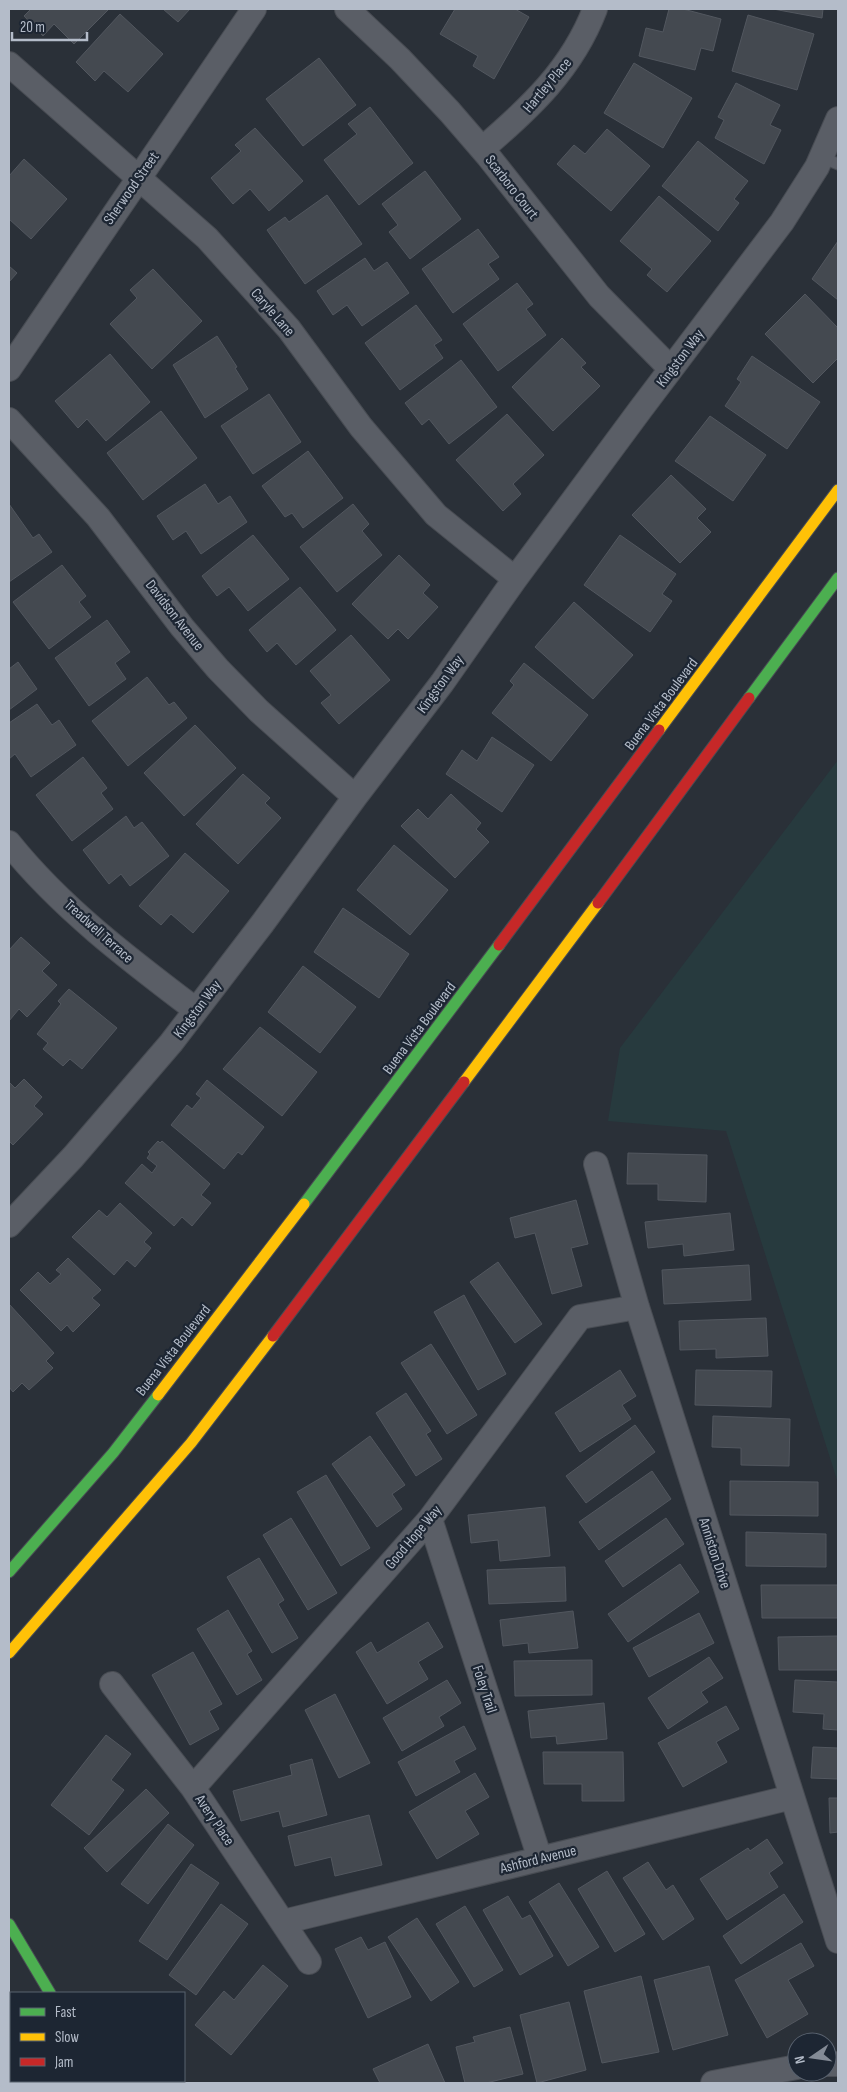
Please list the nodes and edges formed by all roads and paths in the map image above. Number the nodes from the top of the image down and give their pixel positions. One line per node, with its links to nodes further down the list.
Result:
1 (254, 9): 8 (street, Sherwood Street)
2 (348, 9): 6 (street, Scarboro Court)
3 (595, 9): 6 (street, Hartley Place)
4 (9, 64): 8 (street, Caryle Lane)
5 (838, 119): 7 (street, Kingston Way)
6 (482, 149): 10 (street, Scarboro Court)
7 (830, 161): 10 (street, Kingston Way)
8 (138, 178): 9 (street, Sherwood Street); 13 (street, Caryle Lane)
9 (9, 369)
10 (672, 369): 13 (street, Kingston Way)
11 (9, 420): 15 (street, Davidson Avenue)
12 (838, 490): 22 (main road, Buena Vista Boulevard)
13 (516, 578): 15 (street, Kingston Way)
14 (838, 578): 23 (main road)
15 (355, 797): 17 (street, Kingston Way)
16 (9, 843): 17 (street, Treadwell Terrace)
17 (196, 1010): 19 (street, Kingston Way)
18 (596, 1164): 20 (street, Anniston Drive)
19 (9, 1225)
20 (637, 1307): 21 (street, Good Hope Way); 26 (street, Anniston Drive)
21 (430, 1519): 25 (street, Good Hope Way); 27 (street, Foley Trail)
22 (9, 1572)
23 (9, 1653)
24 (112, 1684): 25 (street, Avery Place)
25 (193, 1788): 28 (street, Avery Place)
26 (792, 1797): 27 (street, Ashford Avenue); 30 (street, Anniston Drive)
27 (540, 1859): 28 (street, Ashford Avenue)
28 (283, 1922): 31 (street, Avery Place)
29 (9, 1924): 32 (main road)
30 (838, 1941)
31 (309, 1962)
32 (49, 1992)
33 (787, 2069): 34 (street)
34 (713, 2083)

